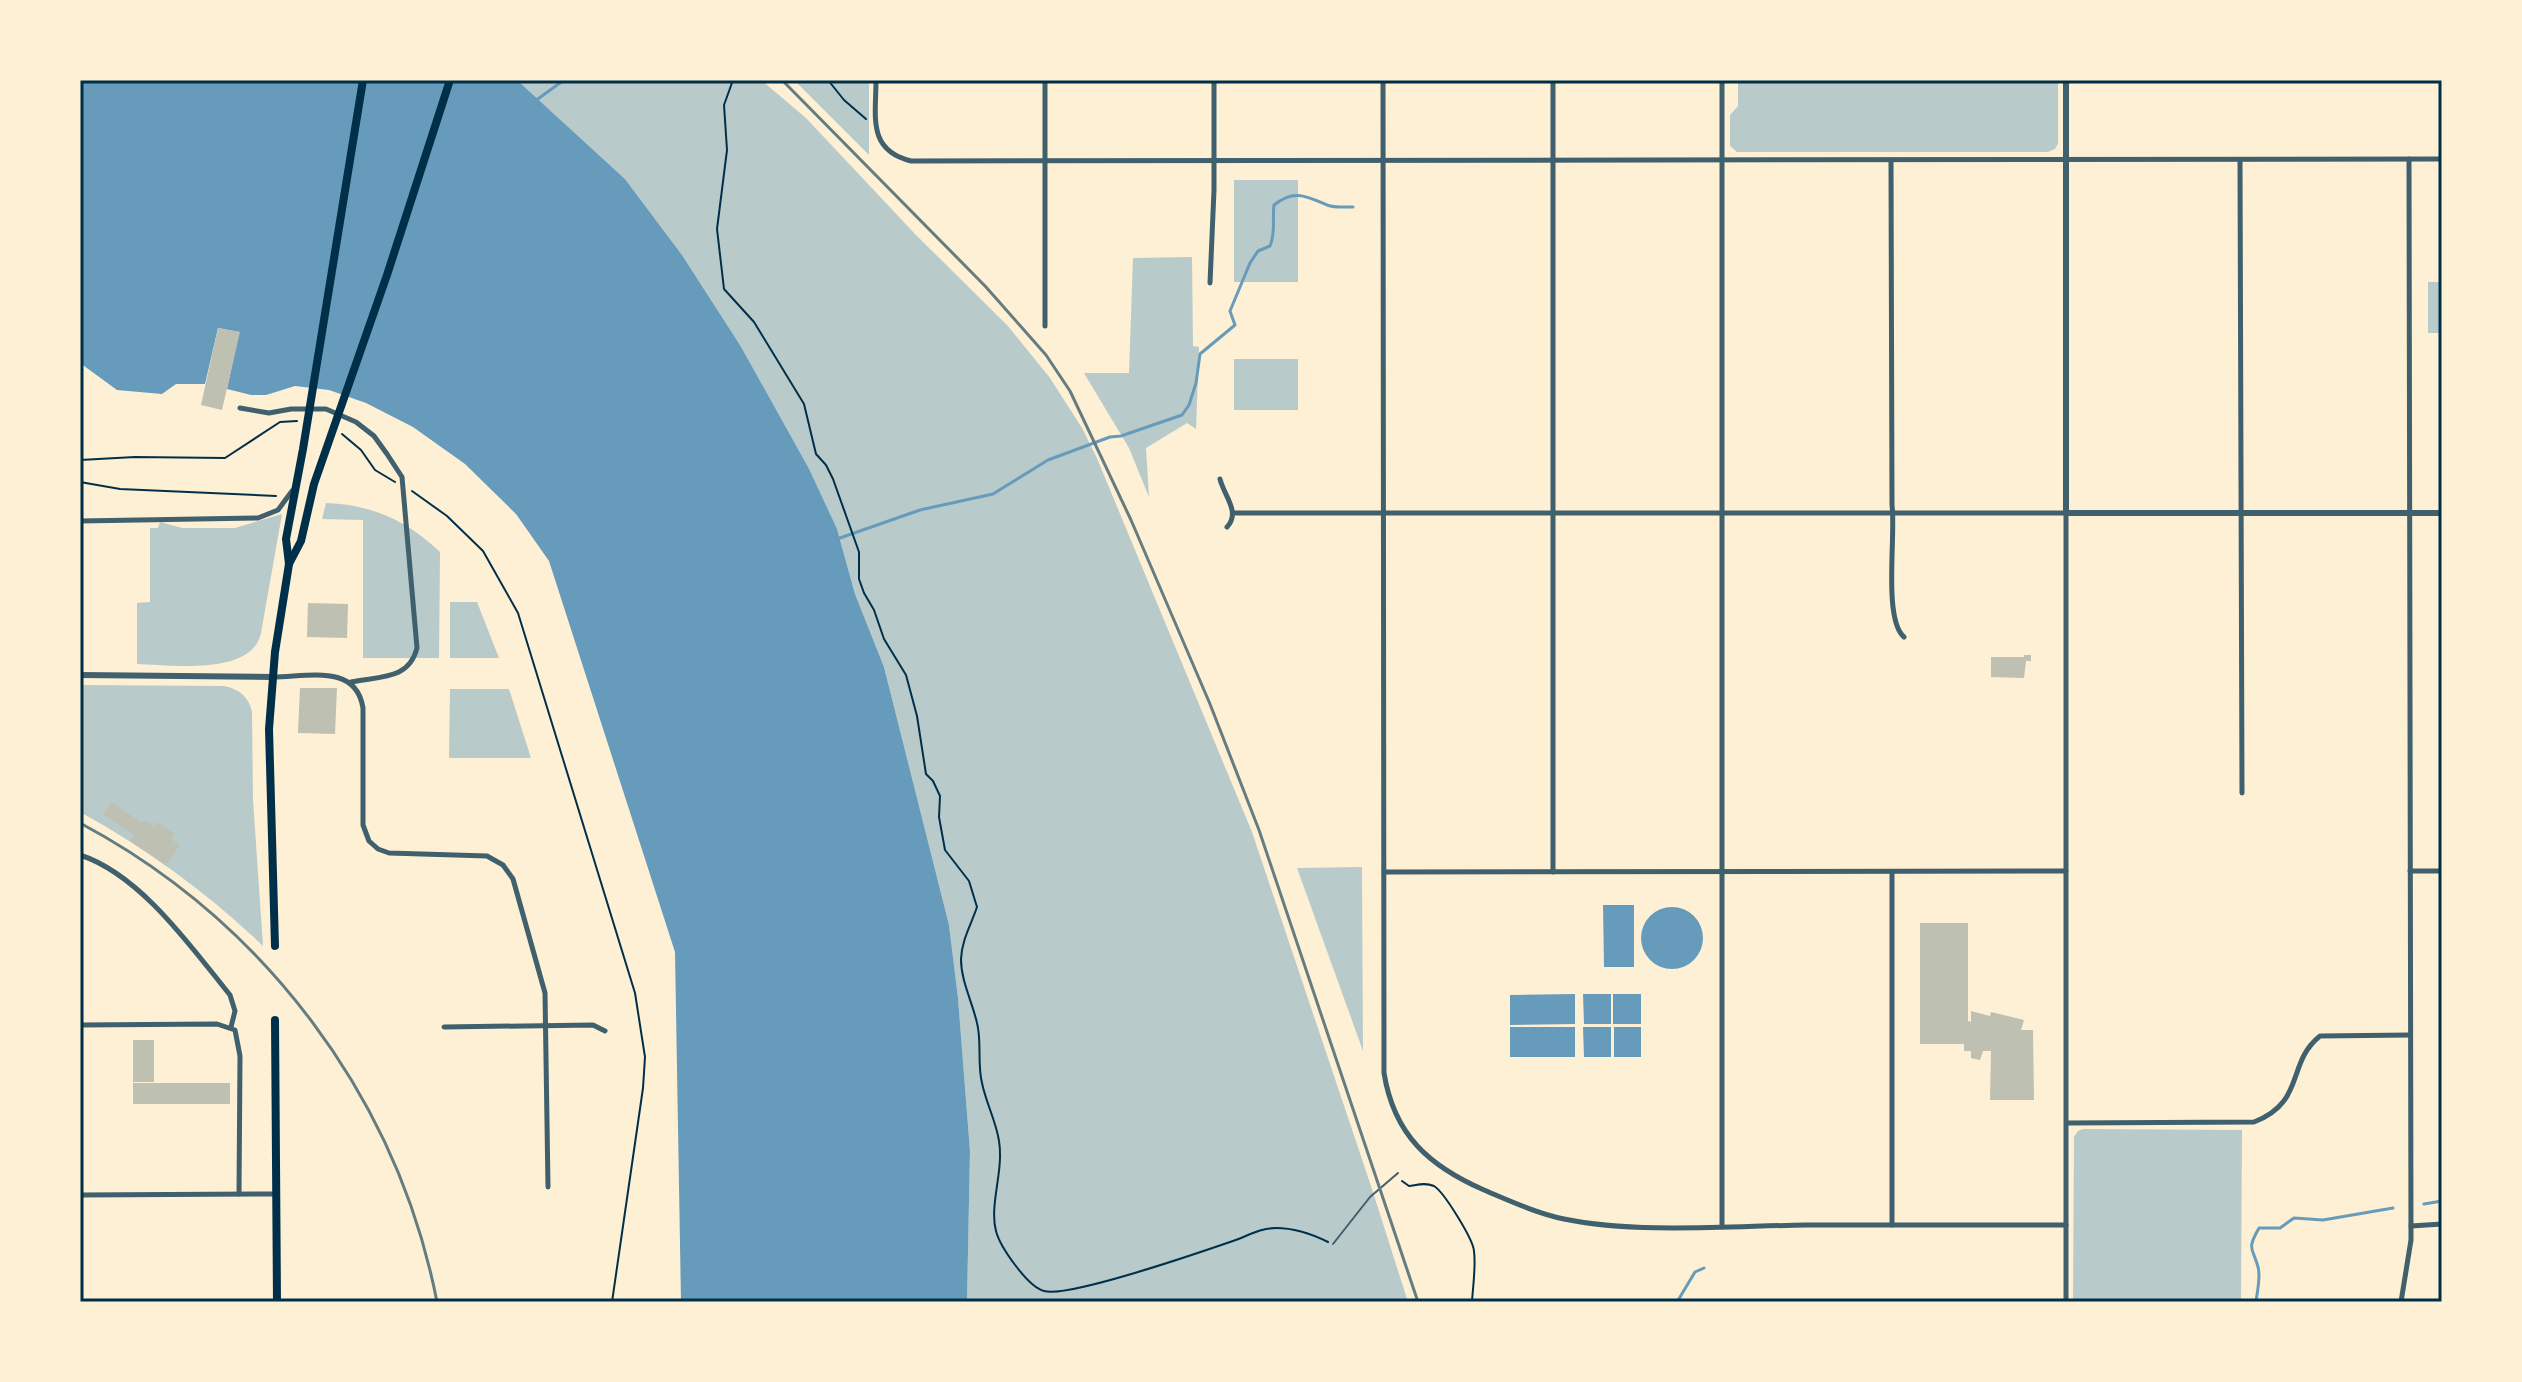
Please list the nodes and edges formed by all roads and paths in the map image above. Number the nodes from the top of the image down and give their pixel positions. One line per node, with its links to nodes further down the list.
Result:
1 (363, 80): 29 (highway)
2 (450, 80): 27 (highway)
3 (733, 80): 78 (path)
4 (828, 80): 12 (path)
5 (876, 80): 21 (street)
6 (1045, 80): 21 (street)
7 (1214, 80): 22 (street)
8 (1383, 80): 15 (street)
9 (1553, 80): 16 (street)
10 (1722, 80): 17 (street)
11 (2066, 80): 19 (street)
12 (868, 120)
13 (2409, 159): 14 (street); 20 (street); 41 (street)
14 (2442, 159)
15 (1383, 160): 16 (street); 22 (street); 35 (street)
16 (1553, 160): 17 (street); 36 (street)
17 (1722, 160): 18 (street); 37 (street)
18 (1891, 160): 19 (street); 38 (street)
19 (2066, 160): 20 (street); 39 (street)
20 (2240, 160): 40 (street)
21 (1045, 161): 22 (street); 24 (street)
22 (1214, 162): 23 (street)
23 (1210, 283)
24 (1045, 326)
25 (240, 408): 32 (street)
26 (305, 423): 28 (path)
27 (333, 430): 32 (path); 45 (highway)
28 (80, 460)
29 (297, 479): 43 (street); 45 (highway)
30 (1220, 479): 34 (street)
31 (80, 482): 33 (path)
32 (402, 486): 49 (street); 80 (path)
33 (281, 496)
34 (1233, 513): 35 (street); 44 (street)
35 (1384, 513): 36 (street); 55 (street)
36 (1553, 513): 37 (street); 56 (street)
37 (1723, 513): 38 (street); 57 (street)
38 (1893, 513): 39 (street); 46 (street)
39 (2066, 513): 40 (street); 52 (street)
40 (2240, 513): 41 (street); 50 (street)
41 (2410, 513): 42 (street); 53 (street)
42 (2442, 513)
43 (80, 521)
44 (1227, 527)
45 (289, 564): 48 (highway)
46 (1904, 637)
47 (80, 675): 48 (street)
48 (272, 677): 49 (street); 59 (highway)
49 (350, 683): 62 (street)
50 (2242, 793)
51 (80, 855): 63 (street)
52 (2066, 871): 58 (street); 67 (street)
53 (2410, 871): 54 (street); 66 (street)
54 (2442, 871)
55 (1384, 872): 56 (street); 74 (street)
56 (1553, 872): 57 (street)
57 (1722, 872): 58 (street); 74 (street)
58 (1892, 872): 75 (street)
59 (275, 946)
60 (275, 1020): 71 (highway)
61 (80, 1025): 63 (street)
62 (546, 1026): 64 (street); 65 (street); 69 (street)
63 (231, 1027): 70 (street)
64 (444, 1027)
65 (605, 1031)
66 (2410, 1035): 67 (street); 77 (street)
67 (2067, 1123): 76 (street)
68 (1398, 1173): 78 (lane); 81 (path)
69 (548, 1187)
70 (239, 1194): 71 (street); 72 (street)
71 (277, 1194): 79 (highway)
72 (80, 1195)
73 (2442, 1224): 77 (street)
74 (1722, 1225): 75 (street)
75 (1892, 1225): 76 (street)
76 (2066, 1225): 82 (street)
77 (2411, 1226): 83 (street)
78 (1333, 1244)
79 (277, 1302)
80 (612, 1302)
81 (1472, 1302)
82 (2066, 1302)
83 (2401, 1302)

